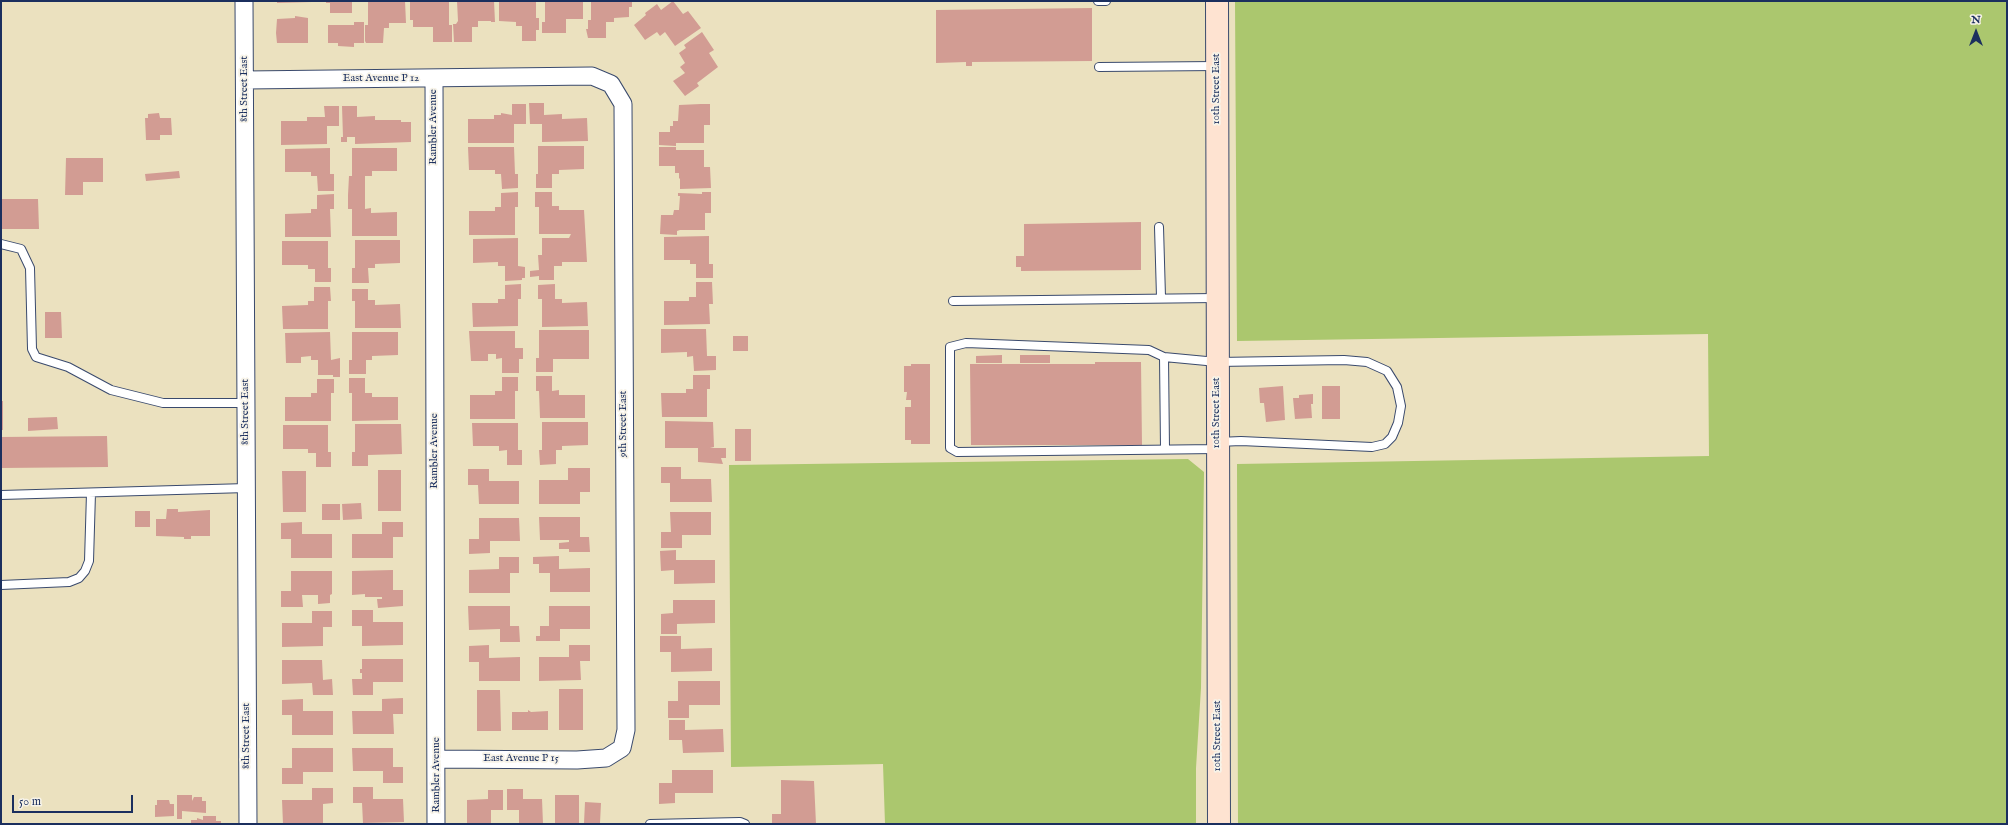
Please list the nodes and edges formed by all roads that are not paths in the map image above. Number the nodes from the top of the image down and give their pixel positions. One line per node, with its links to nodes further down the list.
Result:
1 (244, 1): 8 (street, 8th Street East)
2 (1098, 1): 3 (lane)
3 (1106, 1)
4 (1217, 1): 5 (main road, 10th Street East)
5 (1217, 66): 6 (lane); 13 (main road, 10th Street East)
6 (1099, 67)
7 (434, 78): 8 (street, East Avenue P 12); 9 (street, East Avenue P 12); 25 (street, Rambler Avenue)
8 (246, 80): 17 (street, 8th Street East)
9 (611, 84): 24 (street, 9th Street East)
10 (1159, 227): 12 (lane)
11 (1, 244): 17 (lane)
12 (1161, 298): 13 (lane); 14 (lane)
13 (1217, 298): 16 (main road, 10th Street East)
14 (953, 301)
15 (1164, 357): 16 (lane); 19 (lane); 19 (lane)
16 (1217, 362): 18 (main road, 10th Street East); 18 (lane)
17 (246, 403): 20 (street, 8th Street East)
18 (1217, 446): 19 (lane); 30 (main road, 10th Street East)
19 (1165, 449)
20 (247, 488): 21 (lane); 26 (street, 8th Street East)
21 (91, 493): 22 (lane); 23 (lane)
22 (1, 495)
23 (1, 585)
24 (606, 758): 25 (street, East Avenue P 15)
25 (437, 759): 27 (street, Rambler Avenue)
26 (248, 824)
27 (436, 824)
28 (650, 824): 29 (lane)
29 (745, 824)
30 (1218, 824)

